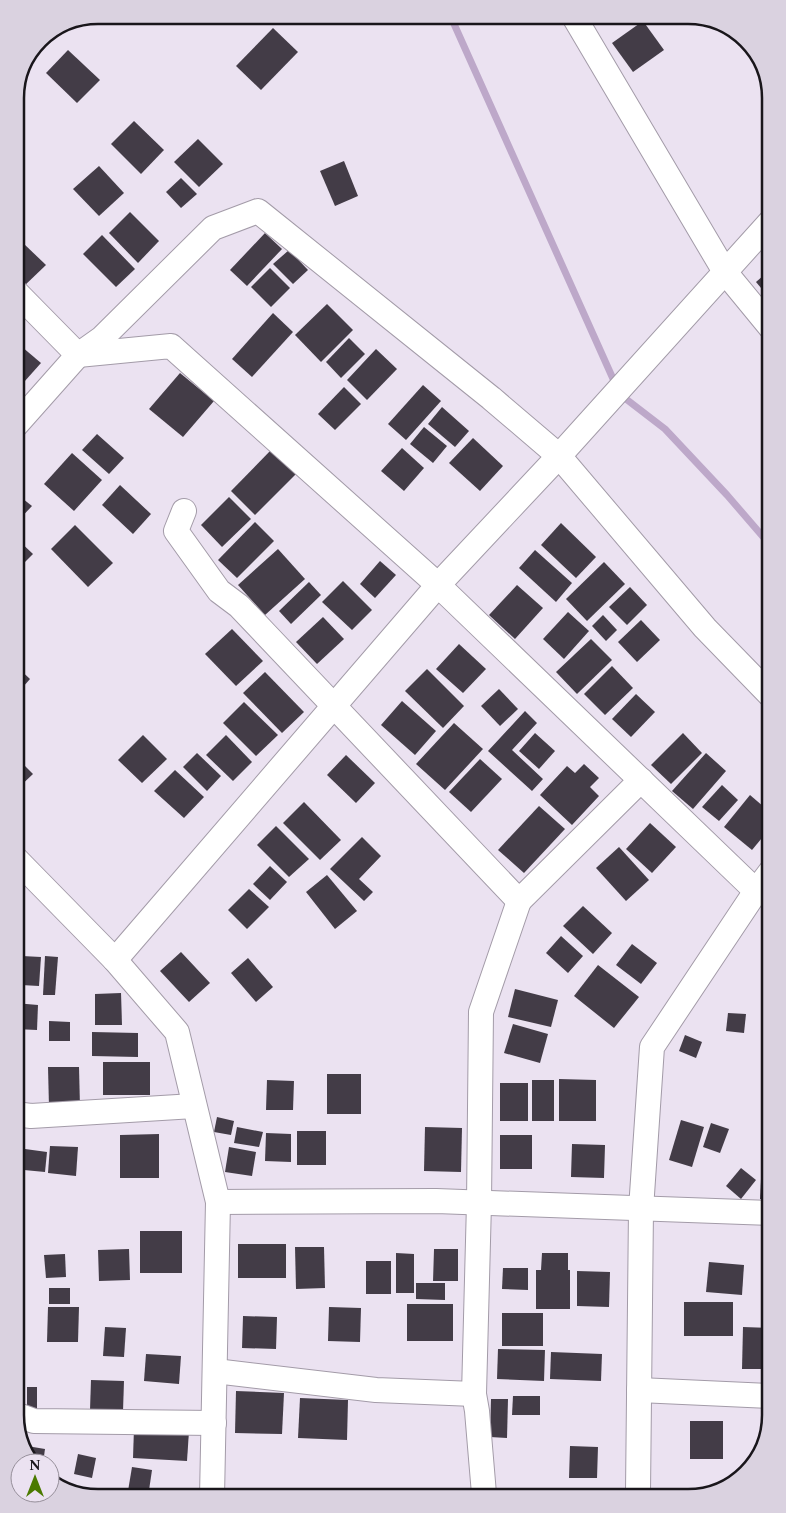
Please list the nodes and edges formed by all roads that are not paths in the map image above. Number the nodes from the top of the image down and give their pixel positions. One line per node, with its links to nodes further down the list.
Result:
1 (578, 24): 3 (street)
2 (762, 231): 3 (street)
3 (725, 272): 5 (street); 8 (street)
4 (24, 300): 6 (street)
5 (762, 317)
6 (78, 355): 7 (street); 8 (street); 10 (street)
7 (24, 416)
8 (559, 456): 10 (street); 11 (street)
9 (184, 512): 12 (street)
10 (438, 585): 12 (street); 13 (street)
11 (762, 687)
12 (334, 706): 17 (street); 18 (street)
13 (640, 780): 16 (street); 17 (street)
14 (24, 867): 18 (street)
15 (762, 883): 16 (street)
16 (756, 891): 23 (street)
17 (518, 900): 22 (street)
18 (115, 960): 19 (street)
19 (194, 1106): 20 (street); 21 (street)
20 (24, 1115)
21 (218, 1202): 22 (street); 25 (street)
22 (479, 1203): 23 (street); 27 (street)
23 (640, 1209): 24 (street); 26 (street)
24 (762, 1213)
25 (215, 1370): 27 (street); 30 (street)
26 (639, 1390): 28 (street); 33 (street)
27 (474, 1394): 32 (street)
28 (762, 1396)
29 (24, 1417): 30 (street)
30 (214, 1422): 31 (street)
31 (212, 1489)
32 (484, 1489)
33 (638, 1489)

